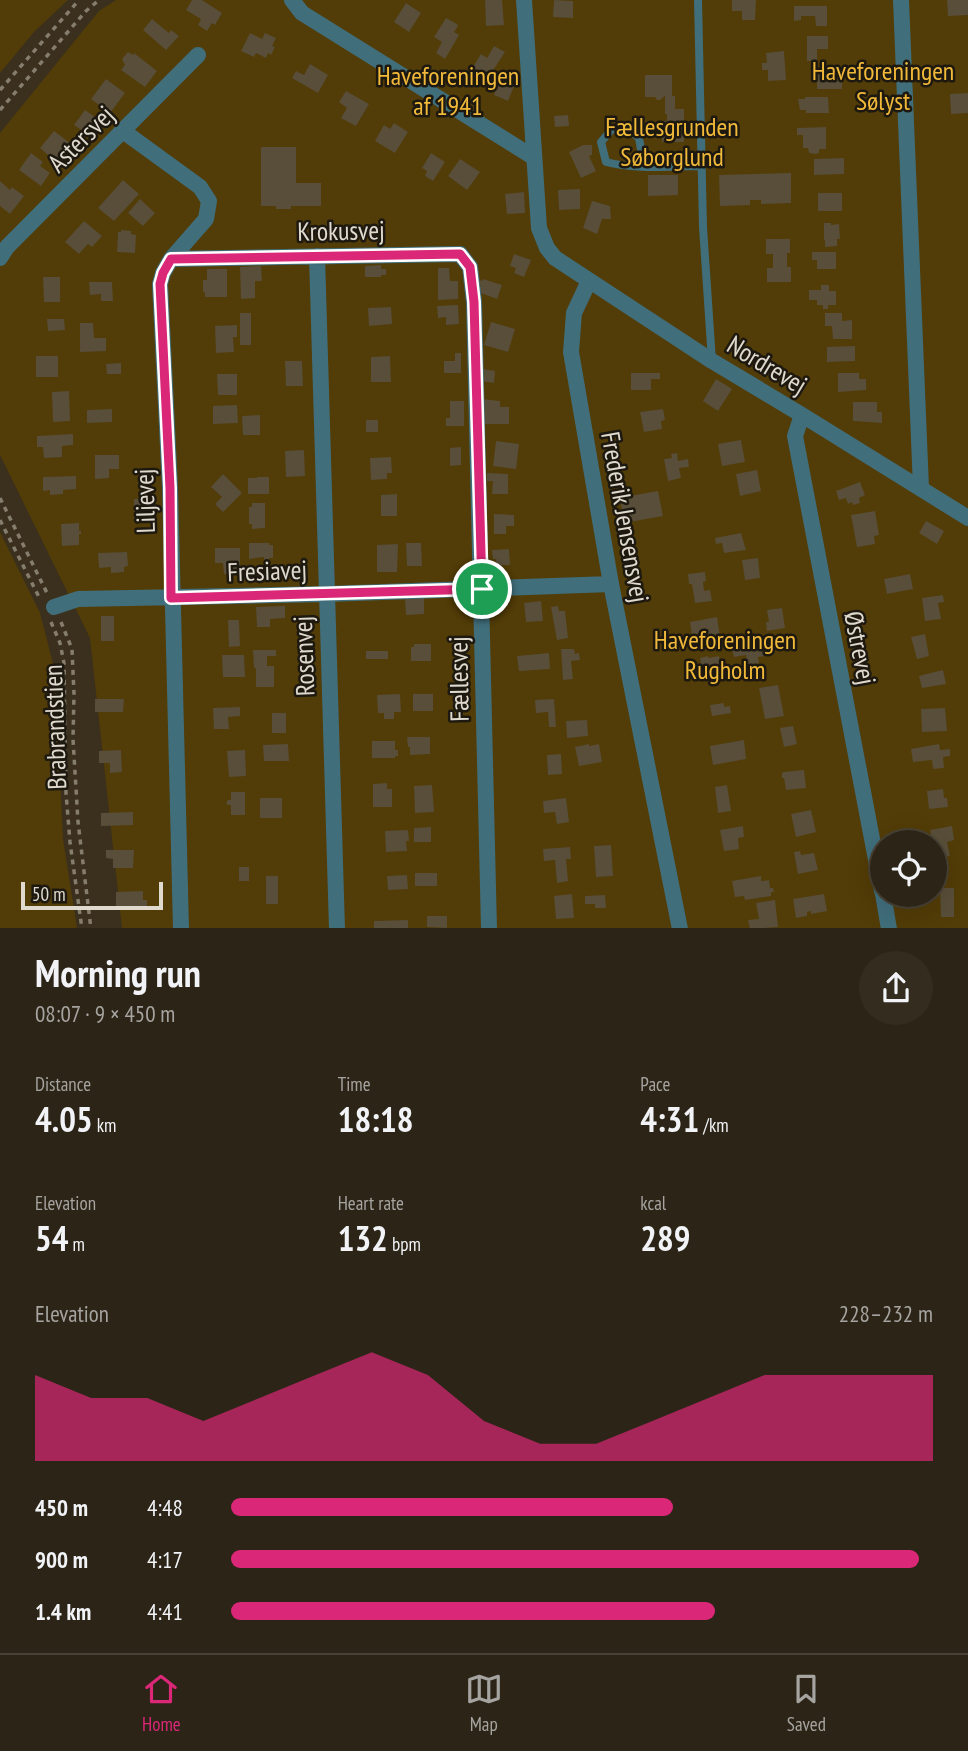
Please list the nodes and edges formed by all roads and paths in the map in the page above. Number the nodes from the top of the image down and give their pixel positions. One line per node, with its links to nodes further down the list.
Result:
1 (79, 0): 8 (path)
2 (99, 0): 9 (path)
3 (292, 0): 11 (street)
4 (524, 0): 11 (street)
5 (698, 0): 13 (lane)
6 (901, 0): 21 (street)
7 (198, 55): 10 (street, Astersvej)
8 (0, 90)
9 (0, 110)
10 (123, 131): 15 (street, Astersvej); 16 (street, Liljevej)
11 (533, 157): 17 (street, Nordrevej)
12 (644, 166): 12 (lane); 13 (lane)
13 (701, 166): 19 (lane)
14 (317, 256): 16 (street, Krokusvej); 18 (street, Krokusvej); 27 (street, Rosenvej)
15 (0, 258)
16 (171, 259): 28 (street, Liljevej)
17 (589, 281): 19 (street, Nordrevej); 25 (street, Frederik Jensensvej)
18 (474, 302): 26 (street, Fællesvej)
19 (712, 361): 20 (street, Nordrevej)
20 (802, 415): 21 (street, Nordrevej); 30 (street, Østrevej)
21 (921, 488): 23 (street, Nordrevej)
22 (0, 498): 29 (path, Brabrandstien)
23 (968, 518)
24 (0, 520): 29 (path)
25 (611, 584): 26 (street, Fresiavej); 37 (street, Frederik Jensensvej)
26 (482, 589): 27 (street, Fresiavej); 36 (street, Fællesvej)
27 (327, 594): 28 (street, Fresiavej); 35 (street, Rosenvej)
28 (171, 598): 29 (street, Fresiavej); 34 (street, Liljevej)
29 (49, 610): 32 (path); 33 (path, Brabrandstien)
30 (870, 830)
31 (885, 907): 38 (street, Østrevej)
32 (82, 928)
33 (91, 928)
34 (181, 928)
35 (337, 928)
36 (489, 928)
37 (680, 928)
38 (889, 928)

